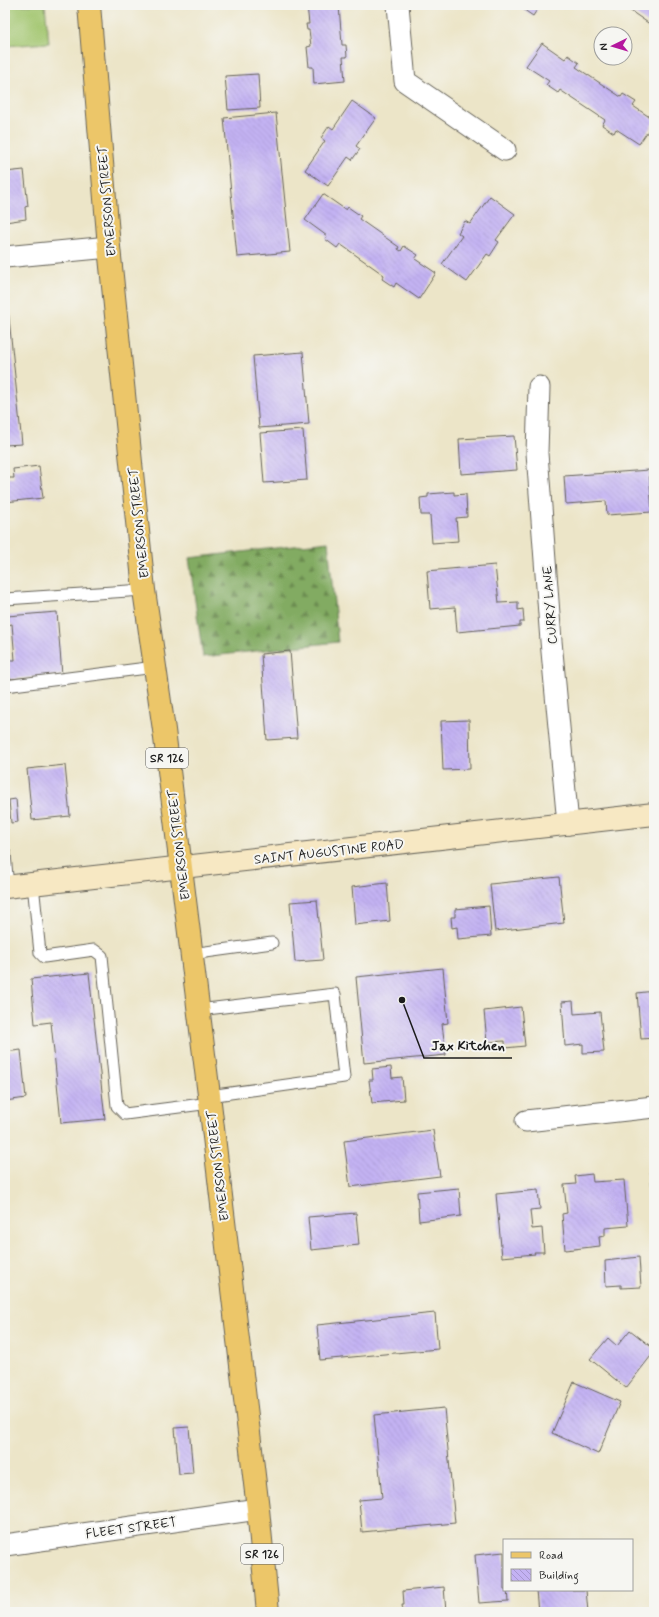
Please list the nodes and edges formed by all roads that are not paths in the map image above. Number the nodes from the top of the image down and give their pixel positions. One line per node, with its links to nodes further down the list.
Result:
1 (89, 5): 4 (main road, EMERSON STREET / SR 126)
2 (398, 5): 3 (street)
3 (505, 150)
4 (109, 247): 5 (street); 7 (main road, EMERSON STREET / SR 126)
5 (5, 257)
6 (539, 387): 12 (street, CURRY LANE)
7 (144, 590): 8 (lane); 9 (main road, EMERSON STREET / SR 126)
8 (5, 599)
9 (155, 667): 10 (lane); 14 (main road, EMERSON STREET / SR 126)
10 (5, 686)
11 (654, 814): 12 (main road, SAINT AUGUSTINE ROAD)
12 (568, 824): 14 (main road, SAINT AUGUSTINE ROAD)
13 (5, 854): 16 (lane)
14 (180, 868): 15 (main road, SAINT AUGUSTINE ROAD); 18 (main road, EMERSON STREET / SR 126)
15 (33, 884): 16 (main road, SAINT AUGUSTINE ROAD); 20 (lane)
16 (7, 887)
17 (272, 943): 18 (lane)
18 (191, 954): 19 (main road, EMERSON STREET / SR 126)
19 (198, 1010): 20 (main road, EMERSON STREET / SR 126); 20 (lane)
20 (209, 1100): 23 (main road, EMERSON STREET / SR 126)
21 (654, 1107): 22 (street)
22 (526, 1121)
23 (258, 1509): 24 (street, FLEET STREET); 25 (main road, EMERSON STREET / SR 126)
24 (5, 1545)
25 (268, 1612)

